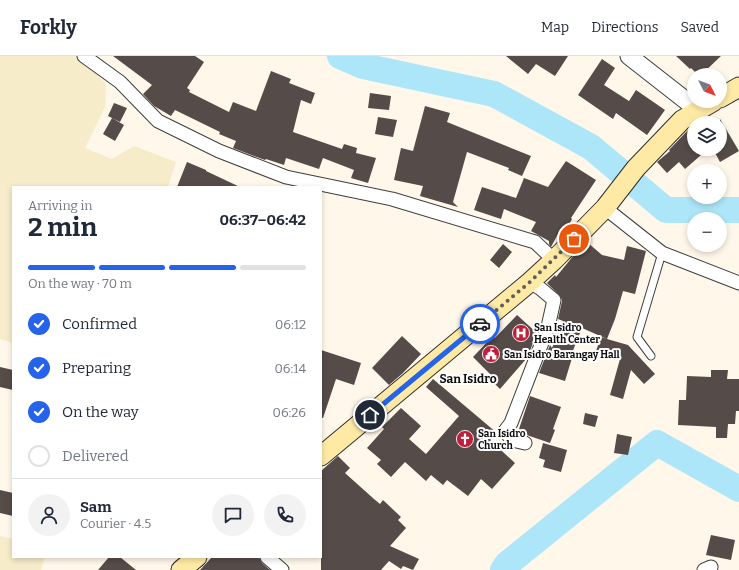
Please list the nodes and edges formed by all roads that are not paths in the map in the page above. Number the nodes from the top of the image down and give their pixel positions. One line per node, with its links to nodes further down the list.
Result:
1 (84, 56): 7 (street)
2 (629, 56): 3 (street)
3 (687, 94)
4 (703, 108): 5 (main road)
5 (608, 205): 6 (street); 7 (main road)
6 (662, 252): 9 (street); 10 (lane)
7 (554, 260): 8 (main road)
8 (530, 282): 11 (street); 12 (main road)
9 (739, 283)
10 (651, 356)
11 (525, 442)
12 (322, 455)
13 (196, 558): 15 (main road)
14 (268, 558): 16 (street)
15 (181, 570)
16 (282, 570)

